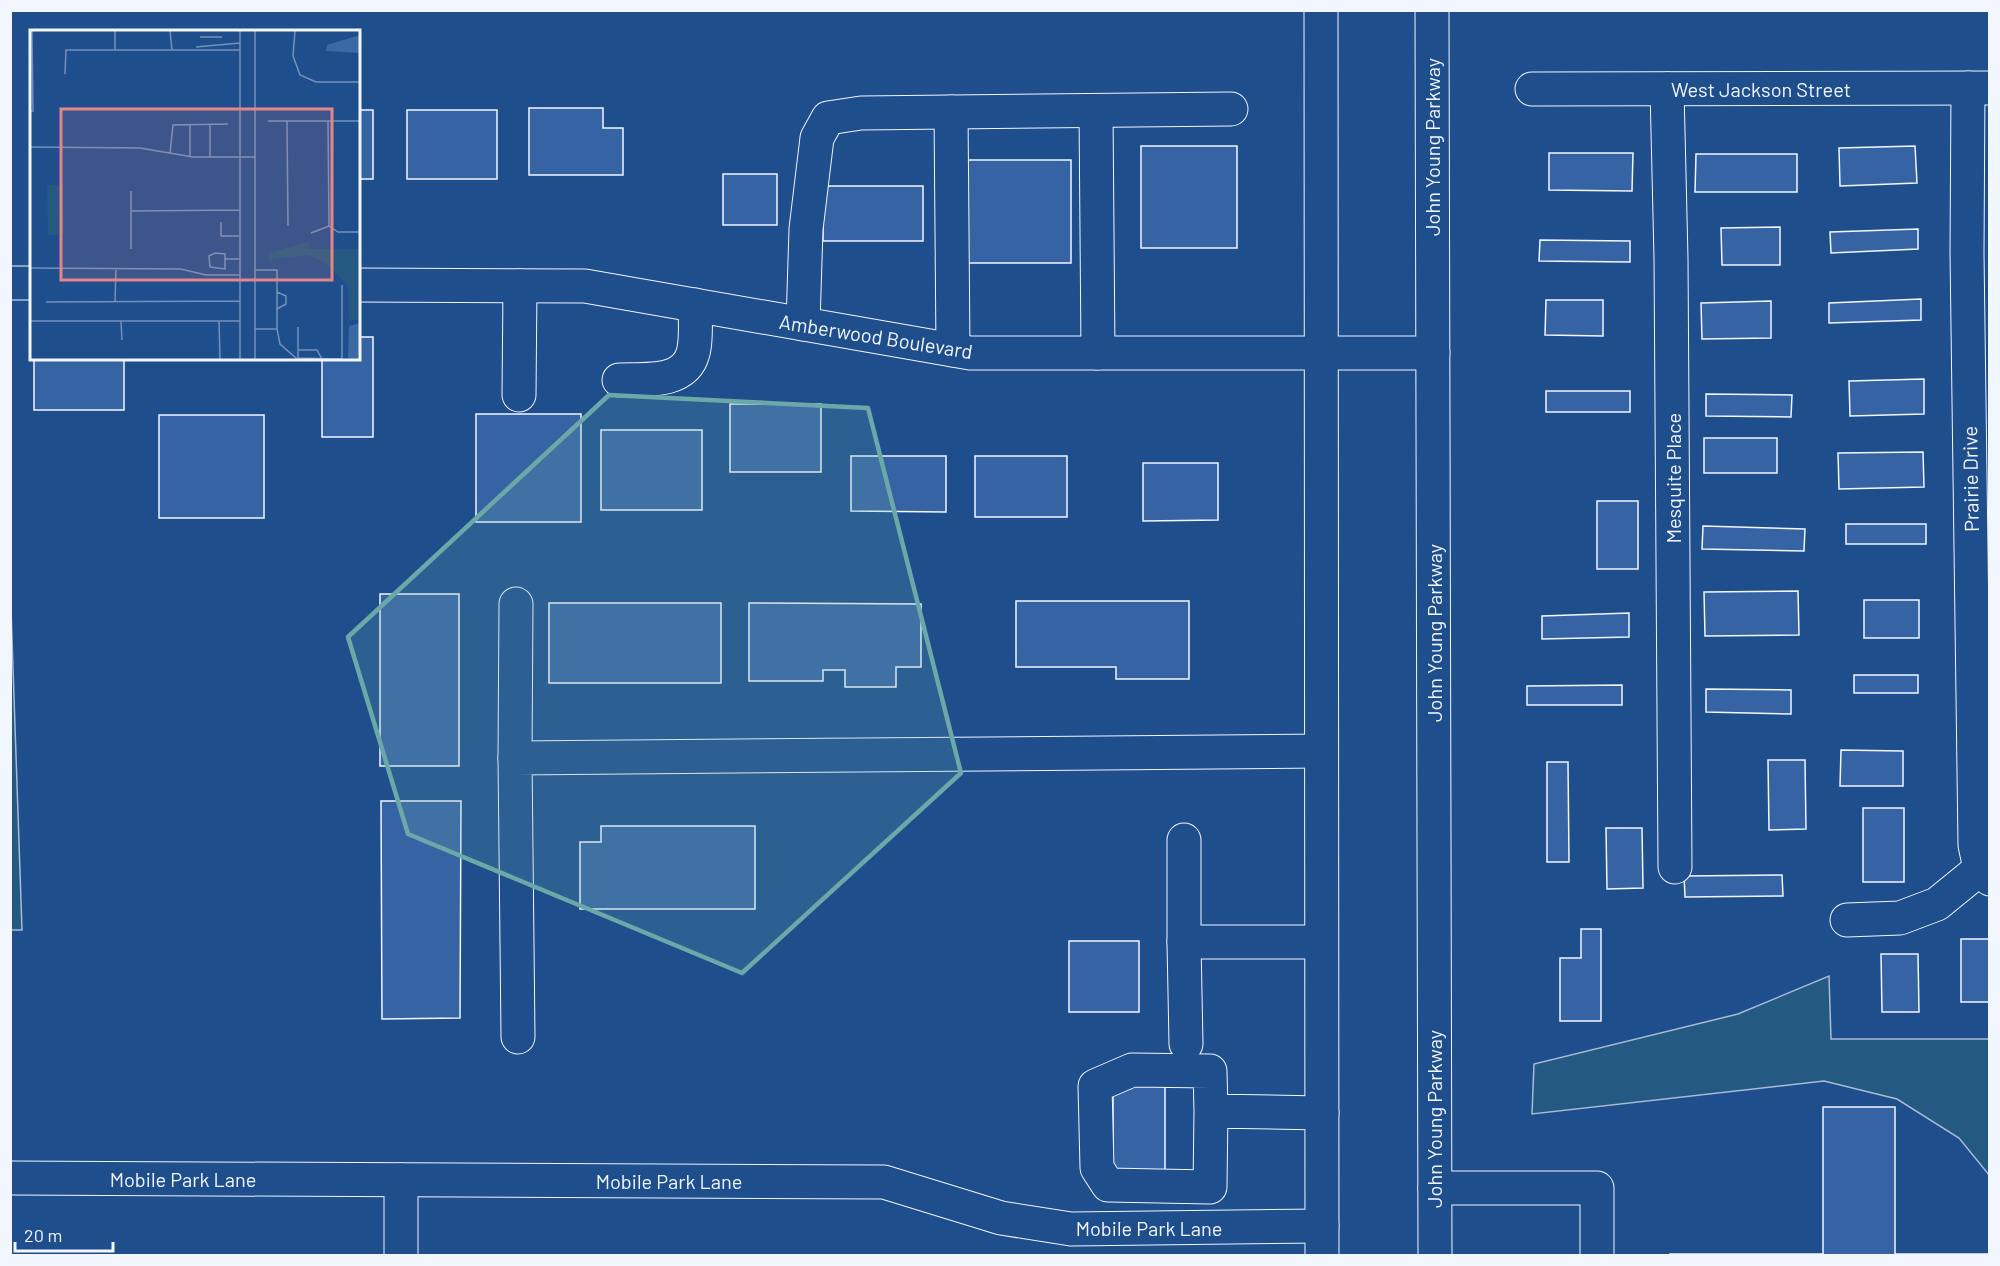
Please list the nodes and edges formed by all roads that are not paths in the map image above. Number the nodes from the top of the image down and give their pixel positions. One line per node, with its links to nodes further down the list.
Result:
1 (1321, 10): 18 (main road)
2 (1432, 10): 17 (main road, John Young Parkway)
3 (1979, 88): 5 (main road, West Jackson Street); 26 (main road, Prairie Drive)
4 (1532, 89): 5 (main road, West Jackson Street)
5 (1667, 89): 25 (main road, Mesquite Place)
6 (1231, 109): 7 (main road)
7 (1096, 111): 8 (main road); 16 (main road)
8 (951, 112): 14 (main road); 15 (main road)
9 (10, 283): 10 (main road)
10 (30, 283)
11 (360, 285): 12 (main road, Amberwood Boulevard)
12 (520, 286): 13 (main road, Amberwood Boulevard); 20 (main road)
13 (695, 305): 14 (main road, Amberwood Boulevard); 19 (main road)
14 (803, 324): 15 (main road, Amberwood Boulevard)
15 (953, 350): 16 (main road, Amberwood Boulevard)
16 (1098, 353): 18 (main road, Amberwood Boulevard)
17 (1433, 353): 18 (main road, Amberwood Boulevard); 36 (main road, John Young Parkway)
18 (1321, 354): 22 (main road)
19 (619, 380)
20 (519, 395)
21 (516, 604): 23 (main road)
22 (1321, 751): 23 (main road); 29 (main road)
23 (515, 758): 30 (main road)
24 (1184, 840): 28 (main road)
25 (1675, 867)
26 (1985, 874): 27 (main road)
27 (1847, 920)
28 (1184, 942): 29 (main road); 31 (main road)
29 (1321, 942): 33 (main road)
30 (518, 1036)
31 (1186, 1044)
32 (1211, 1111): 32 (main road); 33 (main road)
33 (1322, 1113): 37 (main road)
34 (10, 1178): 35 (main road, Mobile Park Lane)
35 (402, 1180): 37 (main road, Mobile Park Lane); 38 (main road)
36 (1435, 1188): 39 (main road, John Young Parkway); 40 (main road)
37 (1322, 1241)
38 (401, 1256)
39 (1435, 1256)
40 (1597, 1256)

